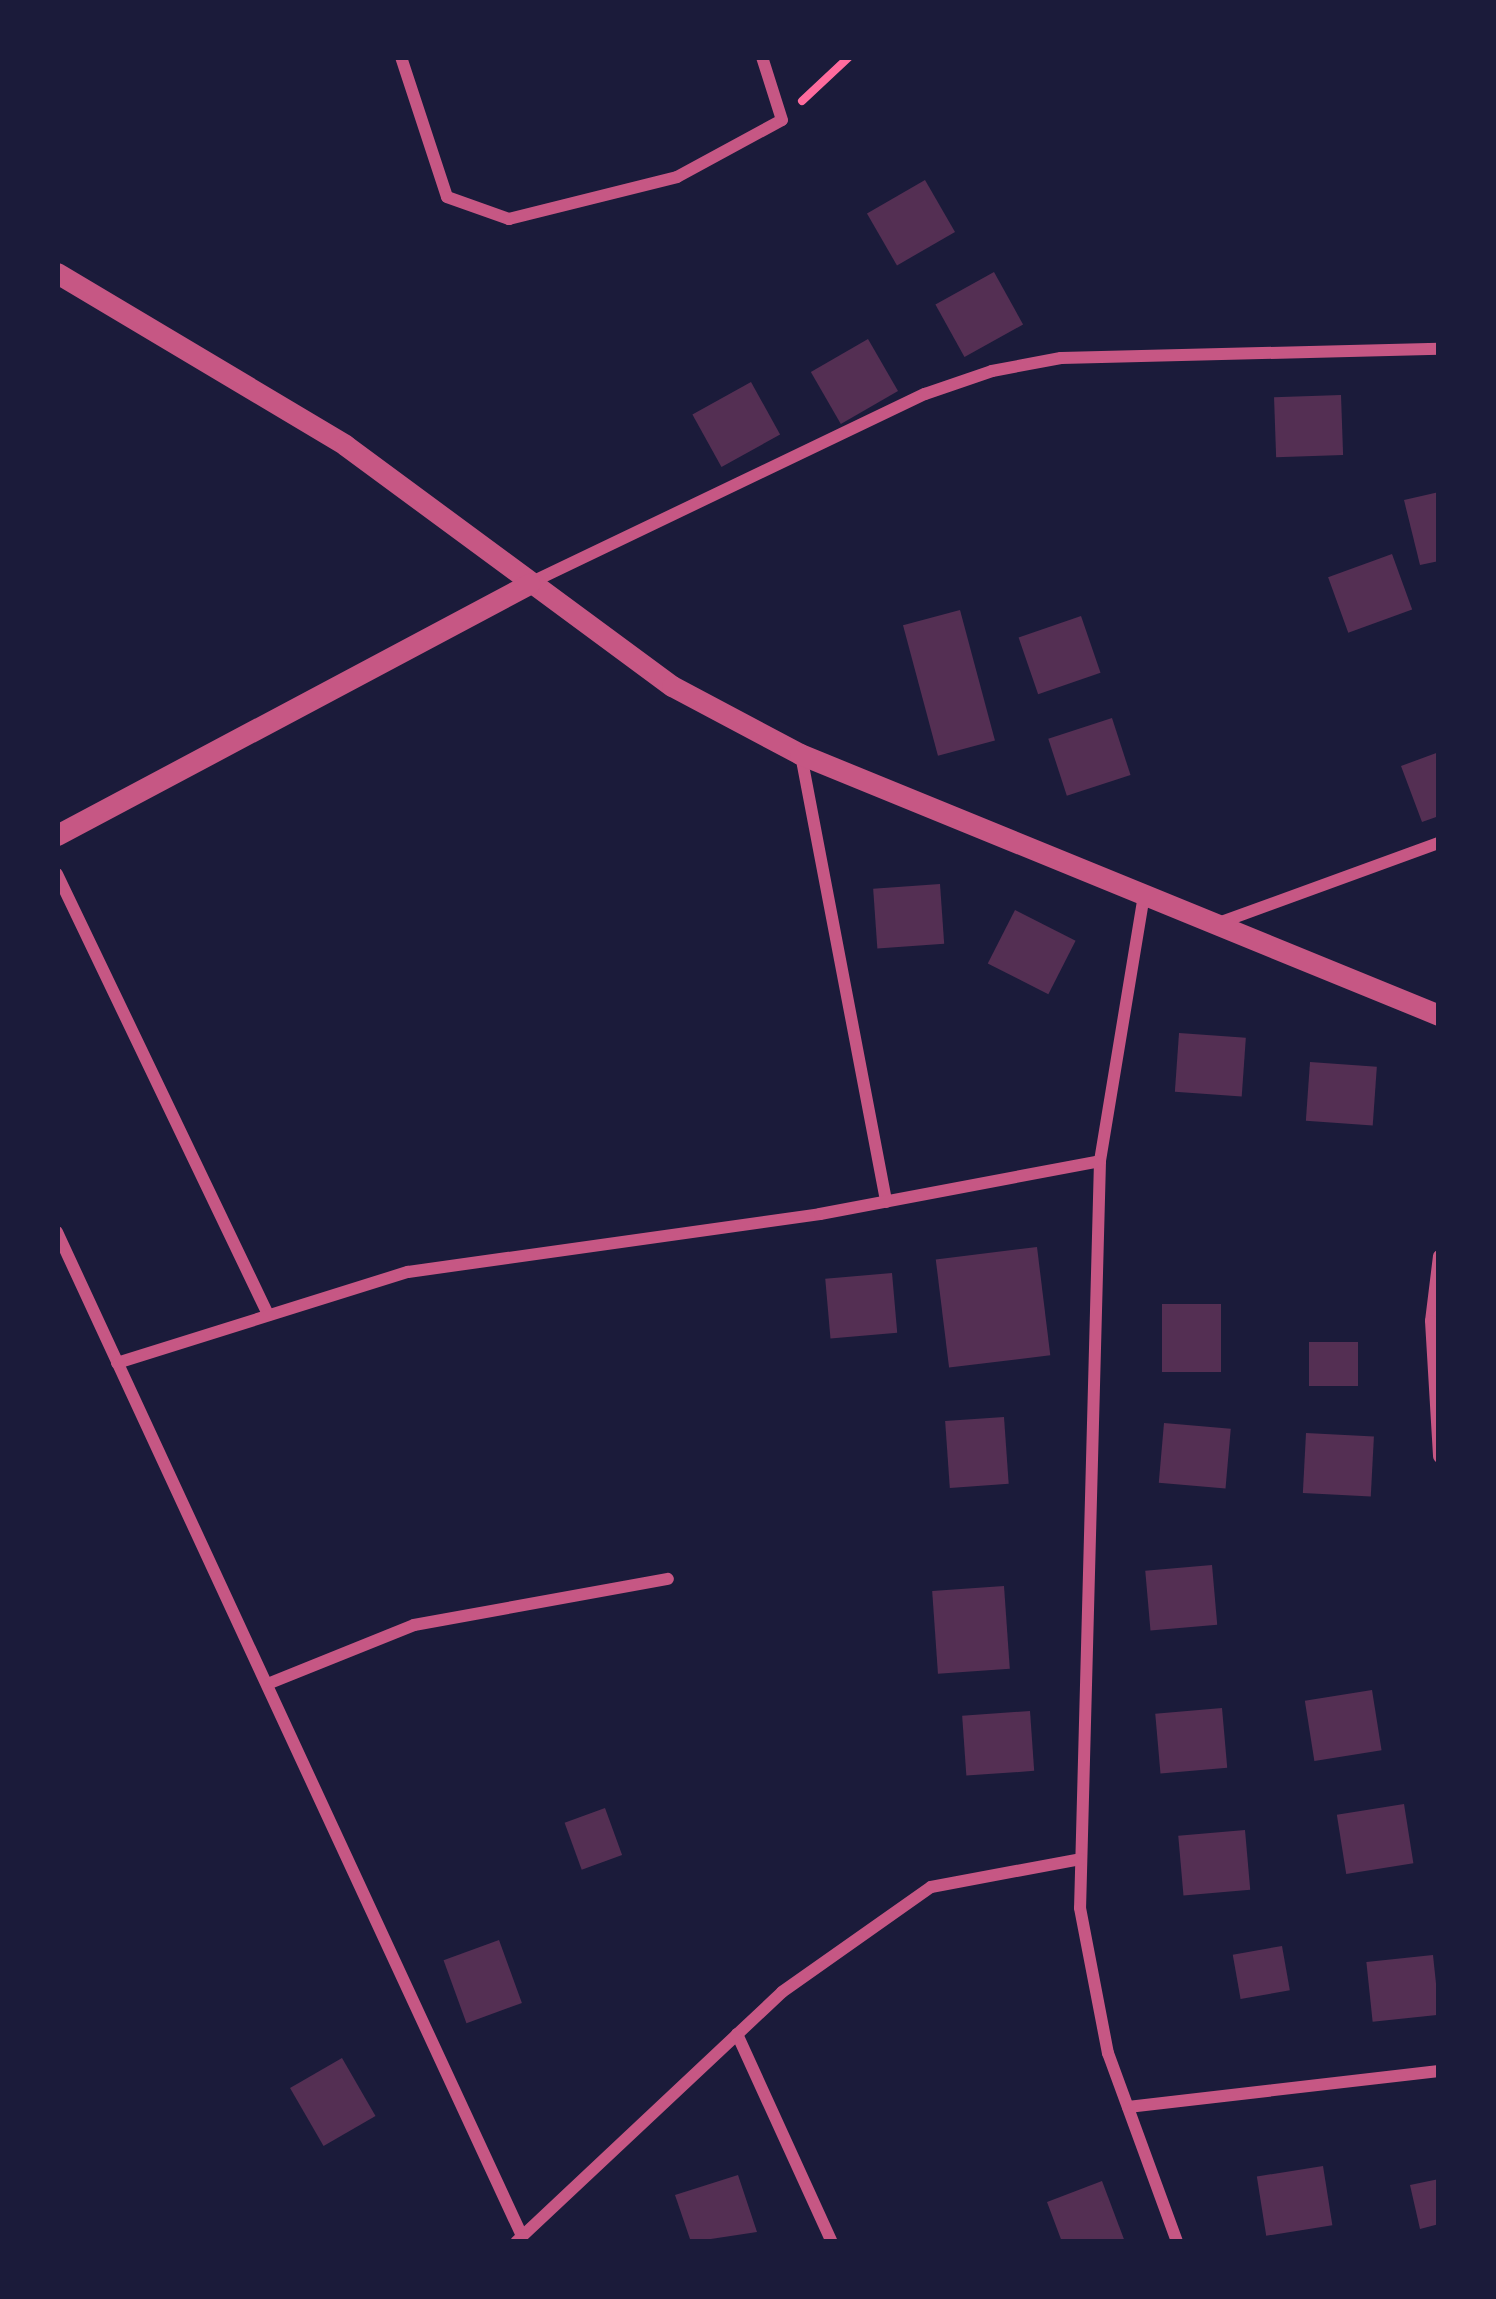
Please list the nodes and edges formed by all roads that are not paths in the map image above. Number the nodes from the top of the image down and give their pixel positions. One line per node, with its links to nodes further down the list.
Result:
1 (400, 57): 2 (street)
2 (762, 57)
3 (57, 273): 5 (street)
4 (1439, 349): 5 (street)
5 (530, 584): 6 (street); 7 (street)
6 (800, 754): 10 (street); 14 (street)
7 (57, 836)
8 (1439, 843): 11 (street)
9 (57, 874): 17 (street)
10 (1144, 895): 11 (street); 13 (street)
11 (1215, 924): 12 (street)
12 (1439, 1015)
13 (1100, 1161): 14 (street); 22 (street)
14 (886, 1202): 17 (street)
15 (57, 1232): 18 (street)
16 (1439, 1256): 19 (street)
17 (268, 1315): 18 (street)
18 (117, 1363): 21 (street)
19 (1439, 1456)
20 (668, 1579): 21 (street)
21 (271, 1683): 26 (street)
22 (1080, 1859): 23 (street); 25 (street)
23 (737, 2034): 26 (street); 27 (street)
24 (1439, 2071): 25 (street)
25 (1128, 2107): 28 (street)
26 (518, 2239)
27 (832, 2242)
28 (1177, 2242)

